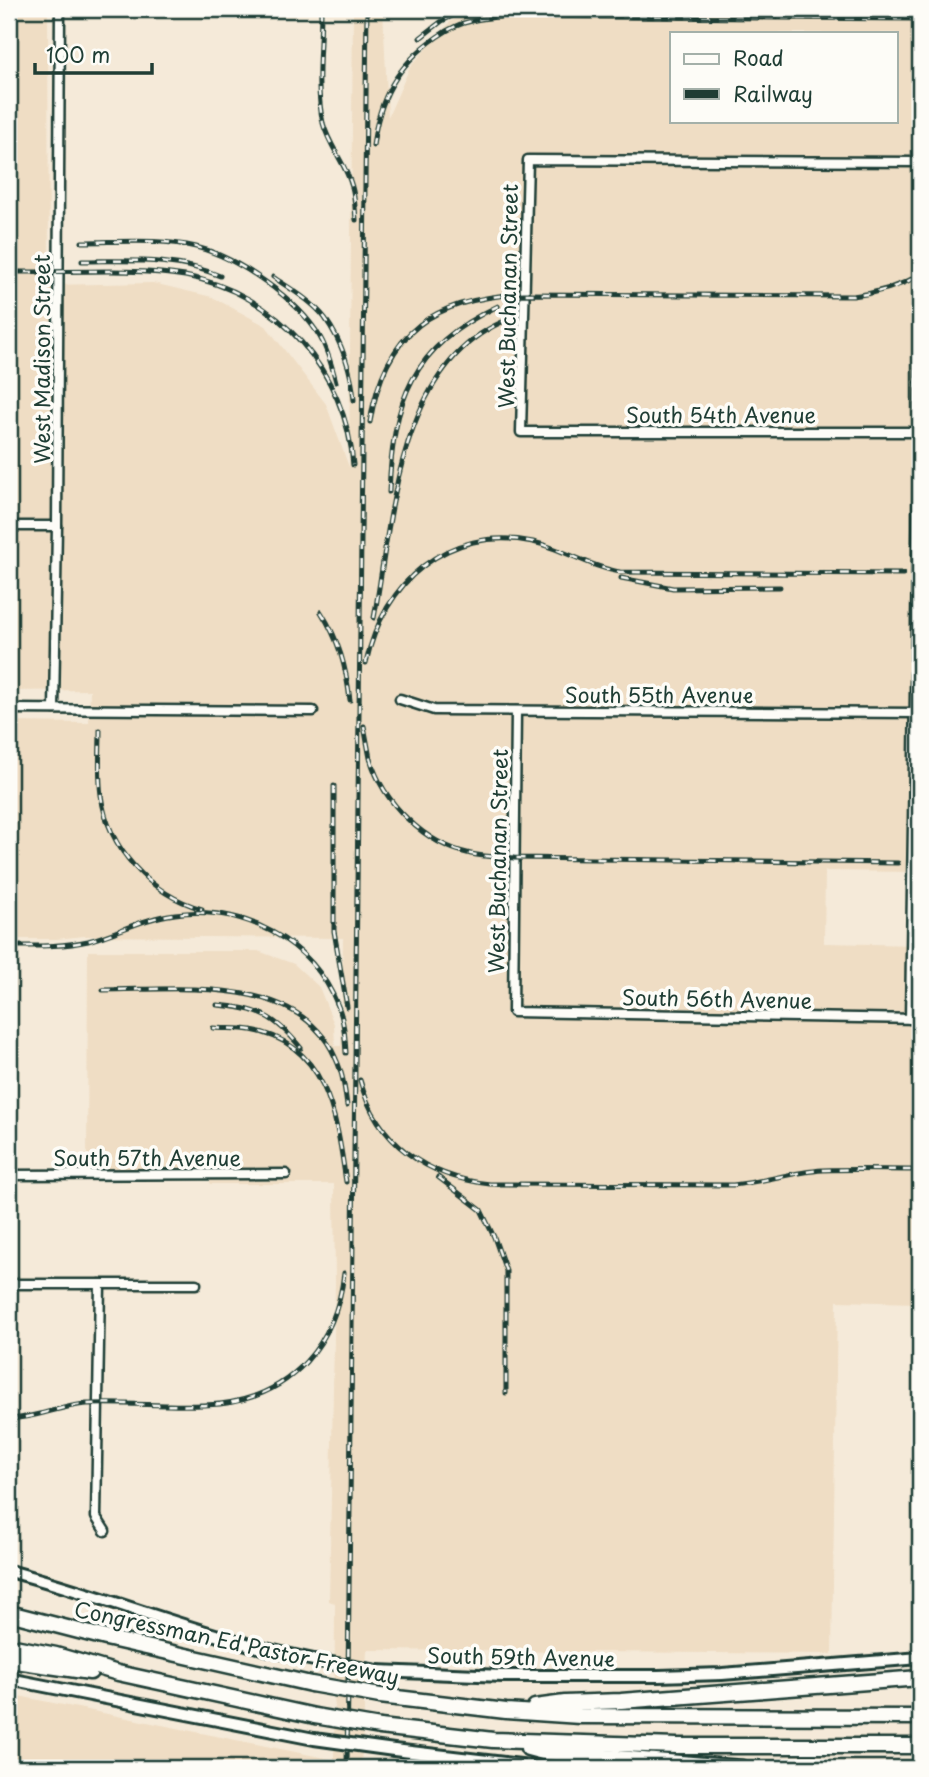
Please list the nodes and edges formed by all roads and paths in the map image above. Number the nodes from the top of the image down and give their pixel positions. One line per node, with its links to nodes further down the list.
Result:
1 (60, 9): 7 (street, West Madison Street)
2 (920, 162): 4 (street, West Buchanan Street)
3 (920, 364): 5 (street)
4 (521, 432): 5 (street, South 54th Avenue)
5 (920, 432): 13 (street)
6 (9, 526): 7 (street)
7 (57, 526): 10 (street, West Madison Street)
8 (400, 699): 11 (street, South 55th Avenue)
9 (9, 709): 10 (street)
10 (54, 709): 12 (street)
11 (516, 711): 13 (street, South 55th Avenue); 14 (street, West Buchanan Street)
12 (313, 712)
13 (918, 713): 15 (street)
14 (513, 1012): 15 (street, South 56th Avenue)
15 (910, 1019): 16 (street, South 56th Avenue)
16 (920, 1019)
17 (286, 1174): 18 (street, South 57th Avenue)
18 (9, 1175)
19 (9, 1283): 20 (street)
20 (100, 1284): 21 (street); 22 (street)
21 (196, 1284)
22 (105, 1531)
23 (9, 1571): 26 (main road, South 59th Avenue, bridge)
24 (9, 1613): 31 (highway, Congressman Ed Pastor Freeway, bridge)
25 (9, 1646): 28 (highway)
26 (920, 1657)
27 (9, 1660): 28 (highway)
28 (118, 1673): 33 (highway, bridge)
29 (920, 1678): 31 (highway)
30 (9, 1679): 35 (main road, bridge)
31 (506, 1711): 32 (highway, Congressman Ed Pastor Freeway)
32 (920, 1717)
33 (493, 1740): 34 (highway); 36 (highway)
34 (920, 1746)
35 (547, 1768)
36 (742, 1768)

